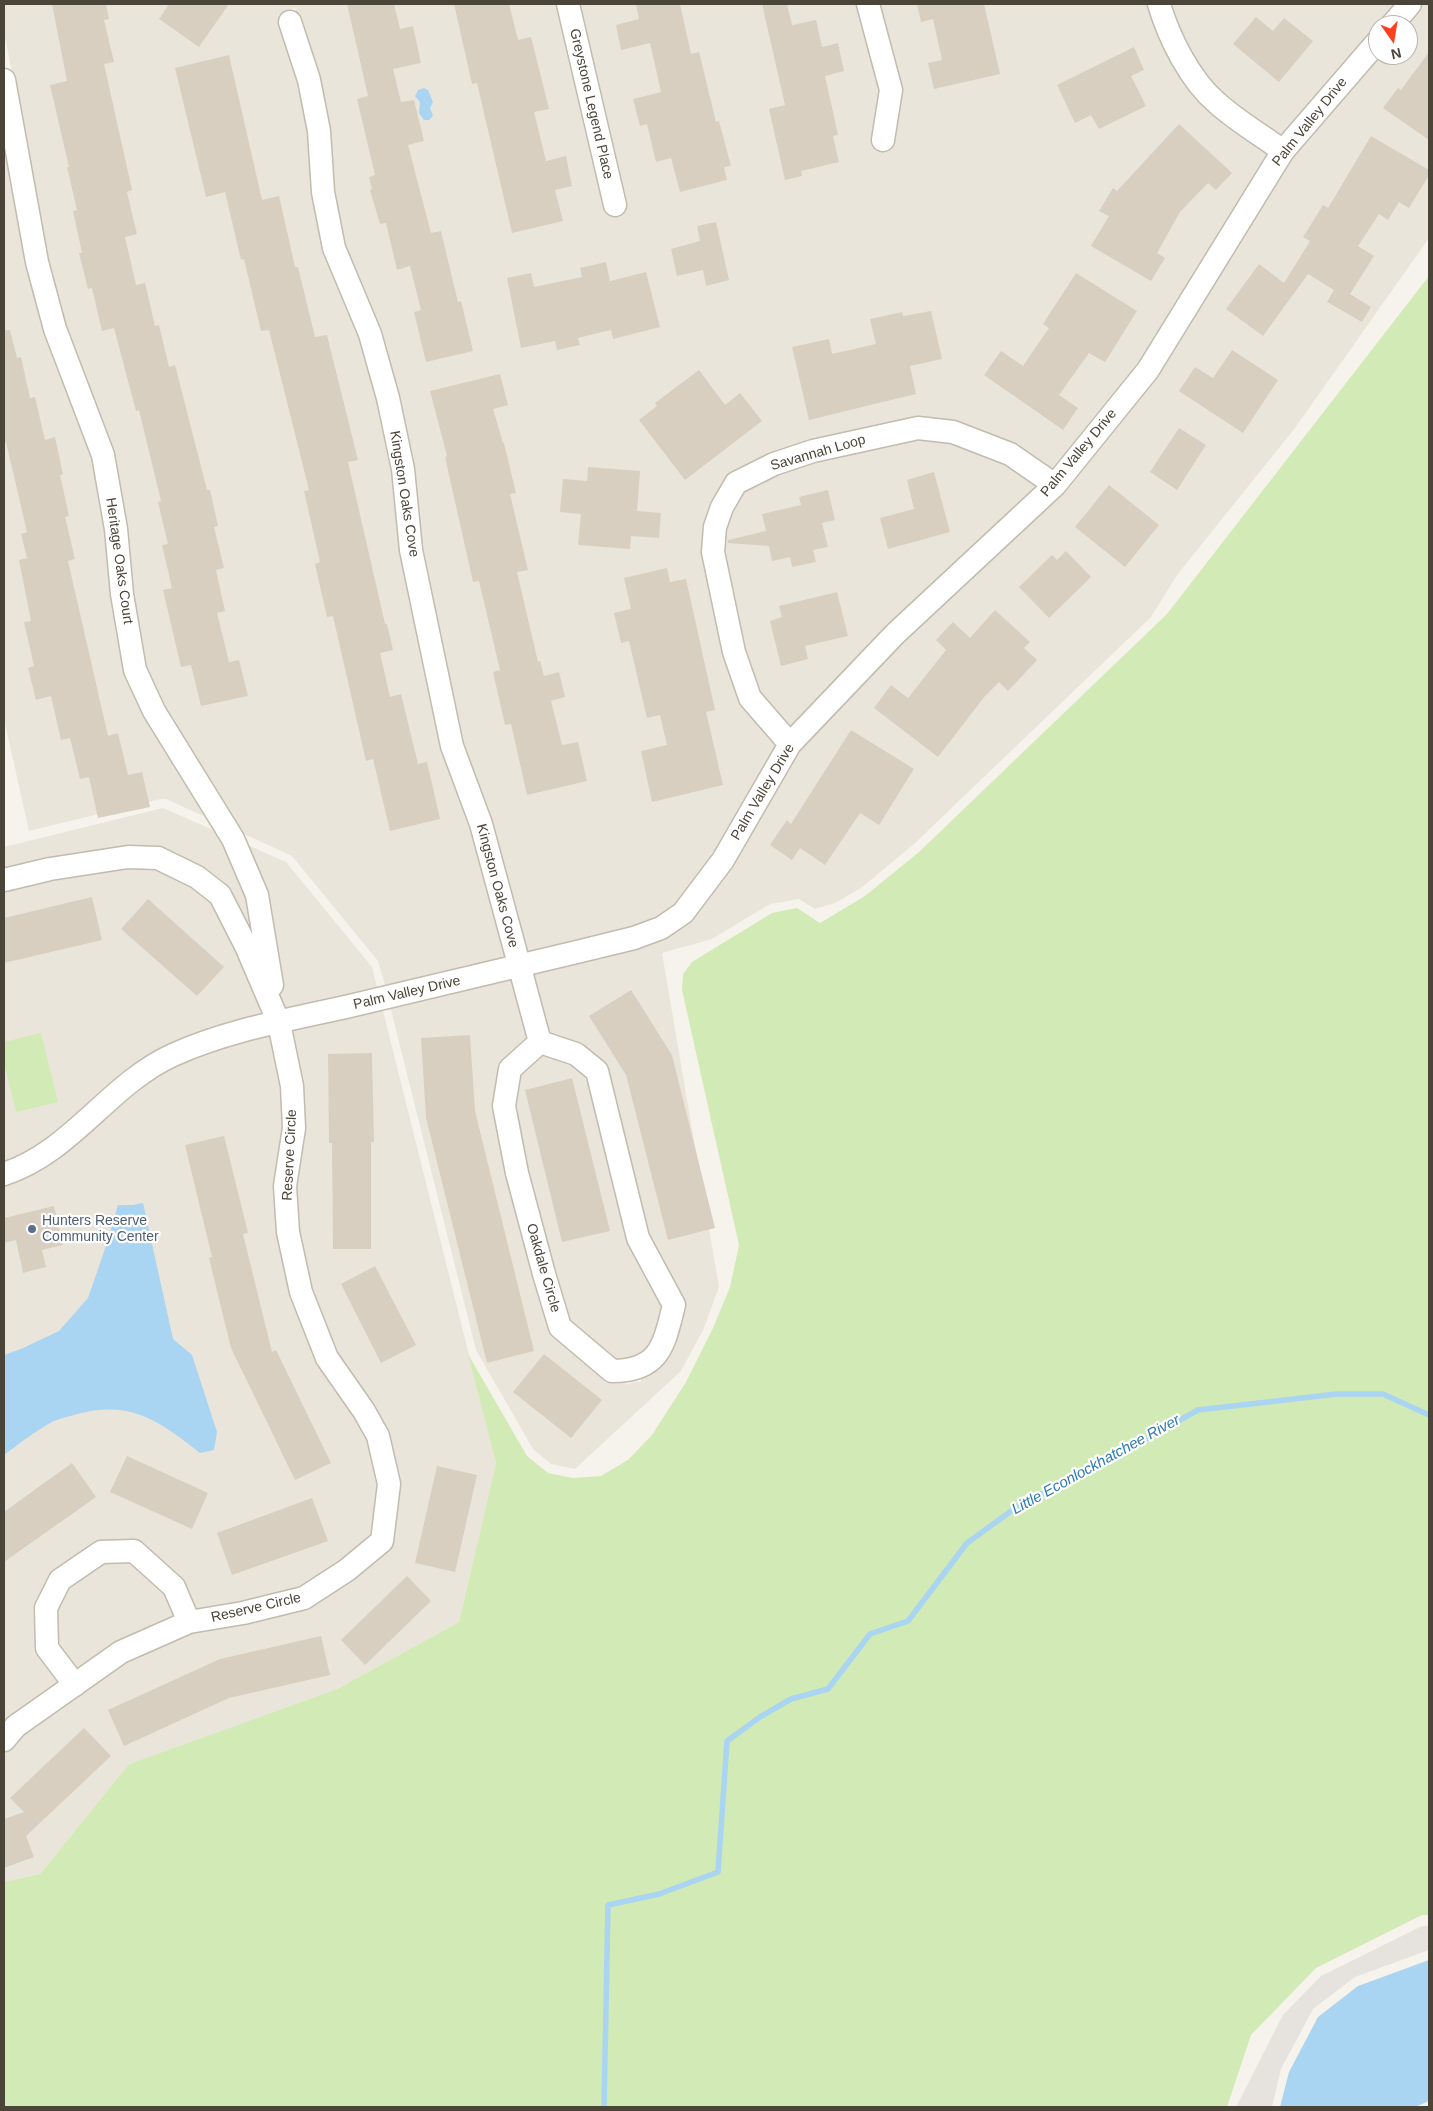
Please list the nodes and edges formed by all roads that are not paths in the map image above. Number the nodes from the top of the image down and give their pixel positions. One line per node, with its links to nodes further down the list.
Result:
1 (568, 4): 11 (street, Greystone Legend Place)
2 (868, 4): 9 (street)
3 (1159, 4): 10 (street)
4 (1410, 4): 5 (street)
5 (1401, 15)
6 (290, 22): 15 (street, Kingston Oaks Cove)
7 (1368, 53): 10 (street, Palm Valley Drive)
8 (4, 80): 16 (street, Heritage Oaks Court)
9 (882, 140)
10 (1283, 151): 12 (street, Palm Valley Drive)
11 (615, 205)
12 (1055, 485): 13 (street, Palm Valley Drive); 13 (street, Savannah Loop)
13 (790, 744): 15 (street, Palm Valley Drive)
14 (4, 880): 16 (street, Reserve Circle)
15 (518, 966): 16 (street, Palm Valley Drive); 17 (street)
16 (278, 1022): 18 (street, Palm Valley Drive); 19 (street, Reserve Circle)
17 (540, 1042): 17 (street, Oakdale Circle)
18 (4, 1174)
19 (190, 1622): 20 (street, Reserve Circle); 20 (street)
20 (76, 1684): 21 (street, Reserve Circle)
21 (4, 1740)

